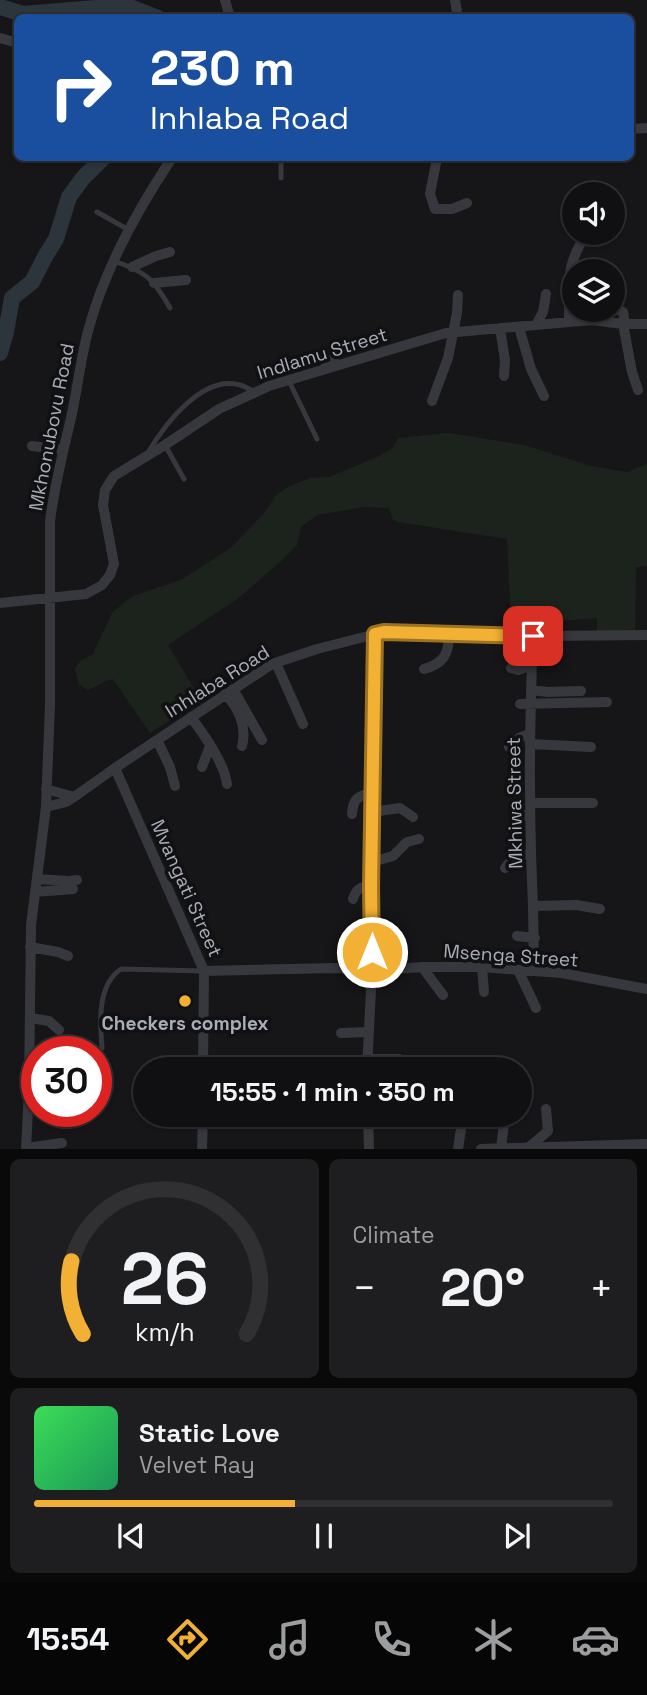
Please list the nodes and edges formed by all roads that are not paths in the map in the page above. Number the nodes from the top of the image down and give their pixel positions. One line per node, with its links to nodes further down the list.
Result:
1 (170, 161): 7 (street, Mkhonubovu Road)
2 (281, 161): 4 (lane)
3 (436, 161): 5 (street)
4 (281, 178)
5 (467, 203)
6 (97, 212): 7 (lane)
7 (129, 230): 9 (street, Mkhonubovu Road)
8 (170, 252): 10 (street)
9 (114, 261): 10 (lane); 35 (street, Mkhonubovu Road)
10 (132, 267): 12 (lane)
11 (186, 281): 12 (street)
12 (154, 284): 15 (lane)
13 (546, 294): 20 (street)
14 (458, 295): 23 (street)
15 (170, 308)
16 (569, 322): 20 (street, Indlamu Street)
17 (608, 322): 18 (street, Indlamu Street)
18 (624, 324): 19 (street, Indlamu Street); 28 (street)
19 (647, 324)
20 (537, 325): 21 (street, Indlamu Street)
21 (519, 327): 22 (street, Indlamu Street); 30 (street)
22 (500, 328): 23 (street, Indlamu Street); 26 (street)
23 (452, 332): 25 (street, Indlamu Street); 31 (street)
24 (343, 347): 25 (street)
25 (323, 370): 27 (street, Indlamu Street)
26 (503, 376)
27 (289, 381): 29 (street, Indlamu Street); 32 (lane)
28 (638, 390)
29 (255, 392): 33 (street, Indlamu Street); 36 (lane)
30 (544, 396)
31 (432, 401)
32 (317, 439)
33 (165, 445): 36 (street, Indlamu Street); 37 (lane)
34 (32, 446): 35 (street)
35 (63, 450): 38 (street, Mkhonubovu Road)
36 (146, 456): 38 (street, Indlamu Street)
37 (184, 479)
38 (50, 597): 39 (street); 66 (street, Mkhonubovu Road)
39 (0, 603)
40 (375, 634): 41 (street, Inhlaba Road); 44 (street, Inhlaba Road); 67 (street)
41 (449, 635): 43 (street, Inhlaba Road); 47 (street)
42 (647, 635): 43 (street, Inhlaba Road)
43 (533, 636): 45 (street, Mkhiwa Street)
44 (276, 663): 50 (street, Inhlaba Road); 54 (street)
45 (532, 665): 46 (street); 48 (street, Mkhiwa Street)
46 (511, 668)
47 (424, 669)
48 (531, 690): 49 (street); 52 (street, Mkhiwa Street)
49 (581, 691)
50 (229, 692): 53 (street, Inhlaba Road); 57 (street); 59 (street)
51 (607, 702): 52 (street)
52 (525, 704): 55 (street, Mkhiwa Street)
53 (191, 717): 56 (street, Inhlaba Road); 58 (street)
54 (303, 724)
55 (530, 739): 60 (street); 61 (street); 69 (street, Mkhiwa Street)
56 (157, 740): 63 (street, Inhlaba Road); 65 (street)
57 (262, 740)
58 (210, 746): 62 (street); 64 (street)
59 (242, 746)
60 (509, 747)
61 (591, 747)
62 (202, 767)
63 (115, 768): 68 (street, Inhlaba Road); 98 (street, Mvangati Street)
64 (227, 784)
65 (175, 786)
66 (46, 789): 68 (street); 71 (street, Mkhonubovu Road)
67 (373, 792): 72 (street); 73 (street)
68 (74, 797): 71 (street, Inhlaba Road)
69 (530, 803): 70 (street); 75 (street, Mkhiwa Street)
70 (593, 803)
71 (46, 807): 81 (street, Mkhonubovu Road)
72 (372, 812): 76 (street); 79 (street)
73 (352, 814)
74 (515, 815): 75 (street)
75 (530, 816): 78 (street, Mkhiwa Street)
76 (413, 817)
77 (419, 839): 79 (street)
78 (531, 855): 80 (street); 85 (street, Mkhiwa Street)
79 (372, 862): 82 (street)
80 (505, 868)
81 (37, 879): 83 (street, Mkhonubovu Road); 83 (street)
82 (371, 887): 84 (street); 88 (street)
83 (35, 892): 91 (street, Mkhonubovu Road)
84 (353, 899)
85 (534, 906): 86 (street); 90 (street, Mkhiwa Street)
86 (600, 909)
87 (359, 935): 88 (street)
88 (372, 935): 95 (street)
89 (517, 936): 90 (street)
90 (535, 938): 97 (street, Mkhiwa Street)
91 (30, 947): 92 (street); 105 (street, Mkhonubovu Road)
92 (68, 956)
93 (422, 967): 94 (street, Msenga Street); 95 (street, Msenga Street); 101 (street)
94 (482, 967): 96 (street, Msenga Street); 100 (street)
95 (372, 970): 98 (street, Msenga Street); 104 (street)
96 (519, 970): 97 (street, Msenga Street); 102 (street)
97 (533, 970): 99 (street, Msenga Street)
98 (204, 971): 110 (lane); 111 (street, Mvangati Street)
99 (647, 989)
100 (484, 992)
101 (443, 995)
102 (536, 1008)
103 (357, 1016): 104 (street)
104 (370, 1017): 107 (street)
105 (30, 1018): 106 (street); 109 (street, Mkhonubovu Road)
106 (59, 1030)
107 (367, 1032): 108 (street); 112 (street)
108 (341, 1033)
109 (31, 1036)
110 (102, 1036)
111 (203, 1057)
112 (367, 1057)
113 (546, 1109): 121 (street)
114 (28, 1127): 122 (street, Mkhonubovu Road)
115 (203, 1127): 124 (street)
116 (368, 1127): 125 (street)
117 (461, 1127): 126 (street)
118 (503, 1127): 123 (street)
119 (62, 1143): 122 (street)
120 (647, 1144): 121 (street)
121 (528, 1147): 123 (street)
122 (26, 1148)
123 (500, 1148): 127 (street)
124 (202, 1149)
125 (369, 1149)
126 (458, 1149)
127 (481, 1149)

